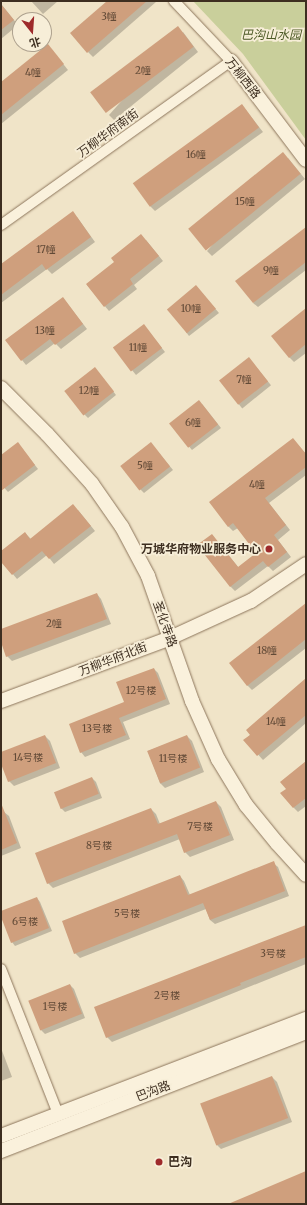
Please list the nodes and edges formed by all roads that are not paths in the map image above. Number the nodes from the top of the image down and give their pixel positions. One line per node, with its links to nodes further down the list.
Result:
1 (174, 1): 2 (street, 万柳西路)
2 (231, 61): 3 (street, 万柳西路); 4 (street, 万柳华府南街)
3 (306, 160)
4 (1, 225)
5 (1, 388): 7 (street, 圣化寺路)
6 (306, 564): 7 (street, 万柳华府北街)
7 (170, 638): 8 (street, 万柳华府北街); 9 (street, 圣化寺路)
8 (1, 701)
9 (306, 875)
10 (1, 969): 13 (street)
11 (306, 1019): 13 (street, 巴沟路)
12 (306, 1032): 15 (street, 巴沟路)
13 (58, 1114): 14 (street, 巴沟路)
14 (1, 1136)
15 (1, 1151)

